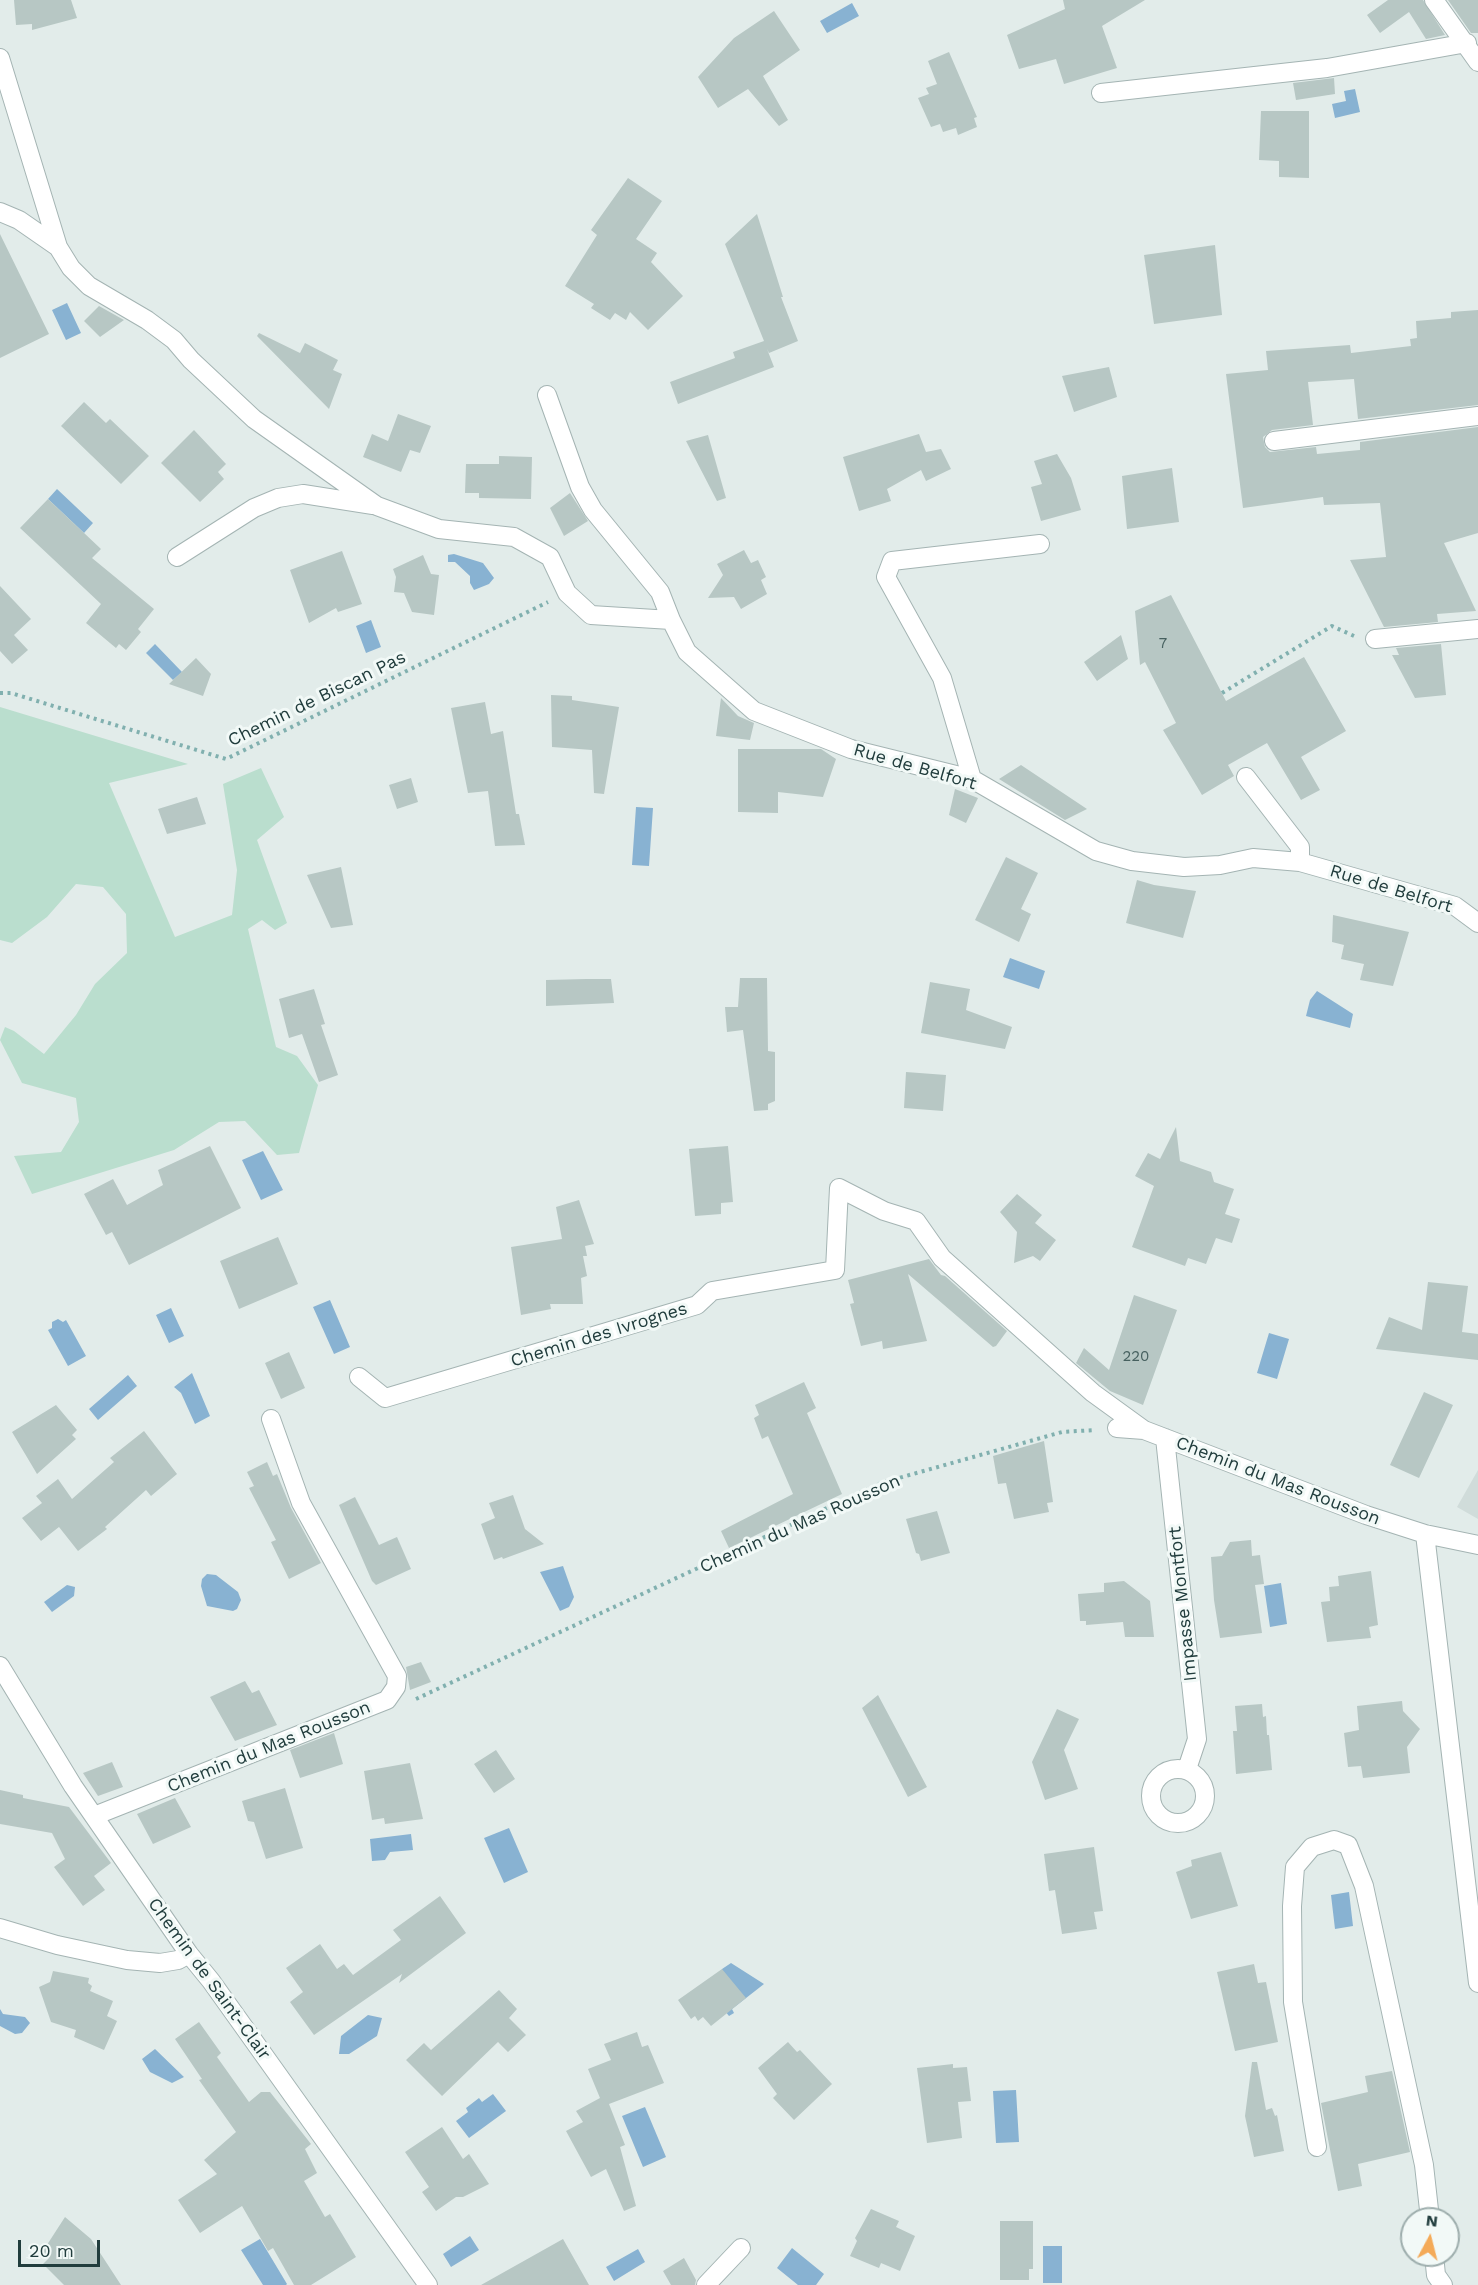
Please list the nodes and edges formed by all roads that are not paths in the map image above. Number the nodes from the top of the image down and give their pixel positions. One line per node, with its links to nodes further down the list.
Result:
1 (1434, 0): 2 (street)
2 (1467, 43): 4 (street); 5 (street)
3 (0, 58): 7 (street)
4 (1478, 62)
5 (1101, 93)
6 (0, 212): 7 (street)
7 (58, 248): 11 (street)
8 (547, 395): 14 (street, Rue de Belfort)
9 (1478, 416): 10 (street)
10 (1274, 441)
11 (377, 506): 13 (street); 14 (street)
12 (1040, 544): 18 (street)
13 (177, 556)
14 (671, 620): 18 (street, Rue de Belfort)
15 (1478, 629): 16 (street)
16 (1375, 639)
17 (1246, 777): 19 (street)
18 (972, 779): 19 (street, Rue de Belfort)
19 (1300, 855): 20 (street, Rue de Belfort)
20 (1478, 923)
21 (359, 1377): 24 (street, Chemin des Ivrognes)
22 (271, 1419): 30 (street, Chemin du Mas Rousson)
23 (1117, 1428): 24 (street, Chemin du Mas Rousson)
24 (1144, 1430): 25 (street, Chemin du Mas Rousson)
25 (1165, 1438): 26 (street, Chemin du Mas Rousson); 29 (street, Impasse Montfort)
26 (1425, 1534): 27 (street, Chemin du Mas Rousson); 33 (street)
27 (1478, 1545)
28 (0, 1666): 30 (street, Chemin de Saint-Clair)
29 (1187, 1769)
30 (94, 1816): 32 (street, Chemin de Saint-Clair)
31 (0, 1928): 32 (street)
32 (189, 1954): 38 (street, Chemin de Saint-Clair)
33 (1478, 1983)
34 (1317, 2147): 35 (street)
35 (1429, 2207)
36 (741, 2248): 39 (street)
37 (1435, 2267): 40 (street)
38 (428, 2285)
39 (706, 2285)
40 (1443, 2285)

